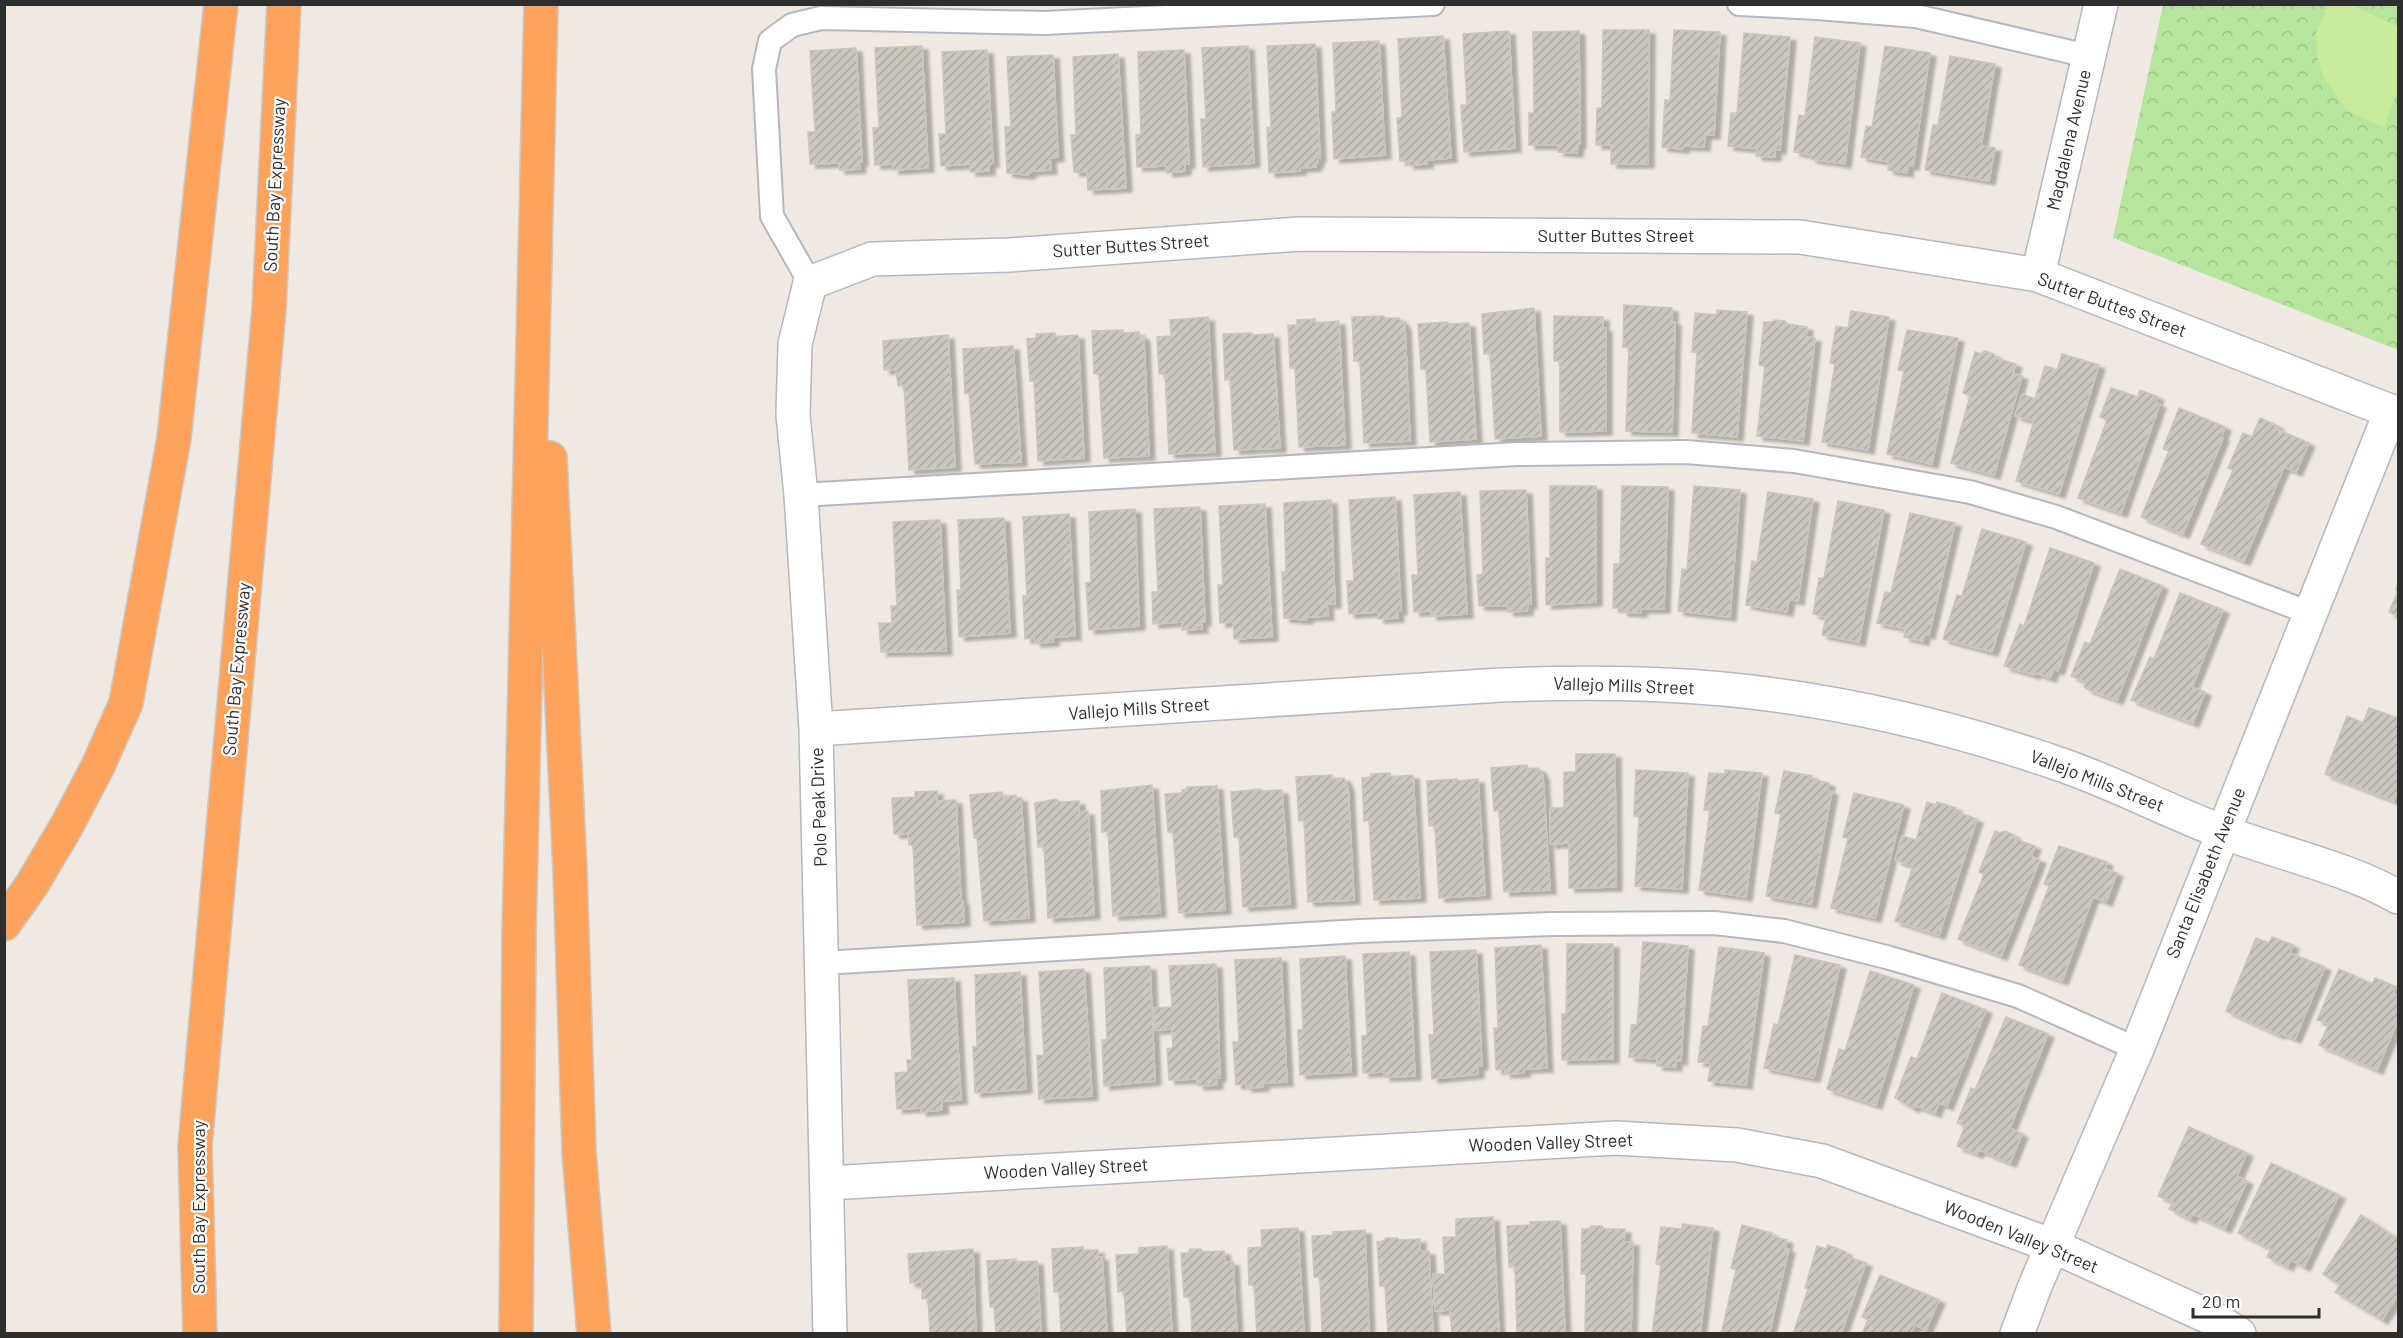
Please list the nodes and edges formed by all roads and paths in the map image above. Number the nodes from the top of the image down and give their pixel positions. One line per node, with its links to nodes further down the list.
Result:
1 (221, 4): 17 (highway)
2 (284, 4): 22 (highway, South Bay Expressway)
3 (541, 4): 8 (highway)
4 (1433, 4): 10 (lane)
5 (1739, 4): 7 (lane)
6 (2100, 4): 7 (street, Magdalena Avenue)
7 (2088, 56): 9 (street, Magdalena Avenue)
8 (537, 175): 23 (highway); 24 (highway)
9 (2038, 276): 10 (street, Sutter Buttes Street); 11 (street, Sutter Buttes Street)
10 (810, 283): 12 (street, Polo Peak Drive)
11 (2395, 412): 13 (street, Santa Elisabeth Avenue)
12 (801, 495): 13 (lane); 14 (street, Polo Peak Drive)
13 (2310, 613): 15 (street, Santa Elisabeth Avenue)
14 (816, 729): 15 (street, Vallejo Mills Street); 18 (street, Polo Peak Drive)
15 (2222, 832): 16 (street, Vallejo Mills Street); 19 (street, Santa Elisabeth Avenue)
16 (2398, 897)
17 (4, 924)
18 (823, 963): 19 (lane); 20 (street, Polo Peak Drive)
19 (2137, 1049): 21 (street, Santa Elisabeth Avenue)
20 (828, 1183): 21 (street, Wooden Valley Street); 25 (street, Polo Peak Drive)
21 (2053, 1245): 26 (street, Santa Elisabeth Avenue); 27 (street, Wooden Valley Street)
22 (200, 1334)
23 (516, 1334)
24 (594, 1334)
25 (830, 1334)
26 (2017, 1334)
27 (2239, 1334)

